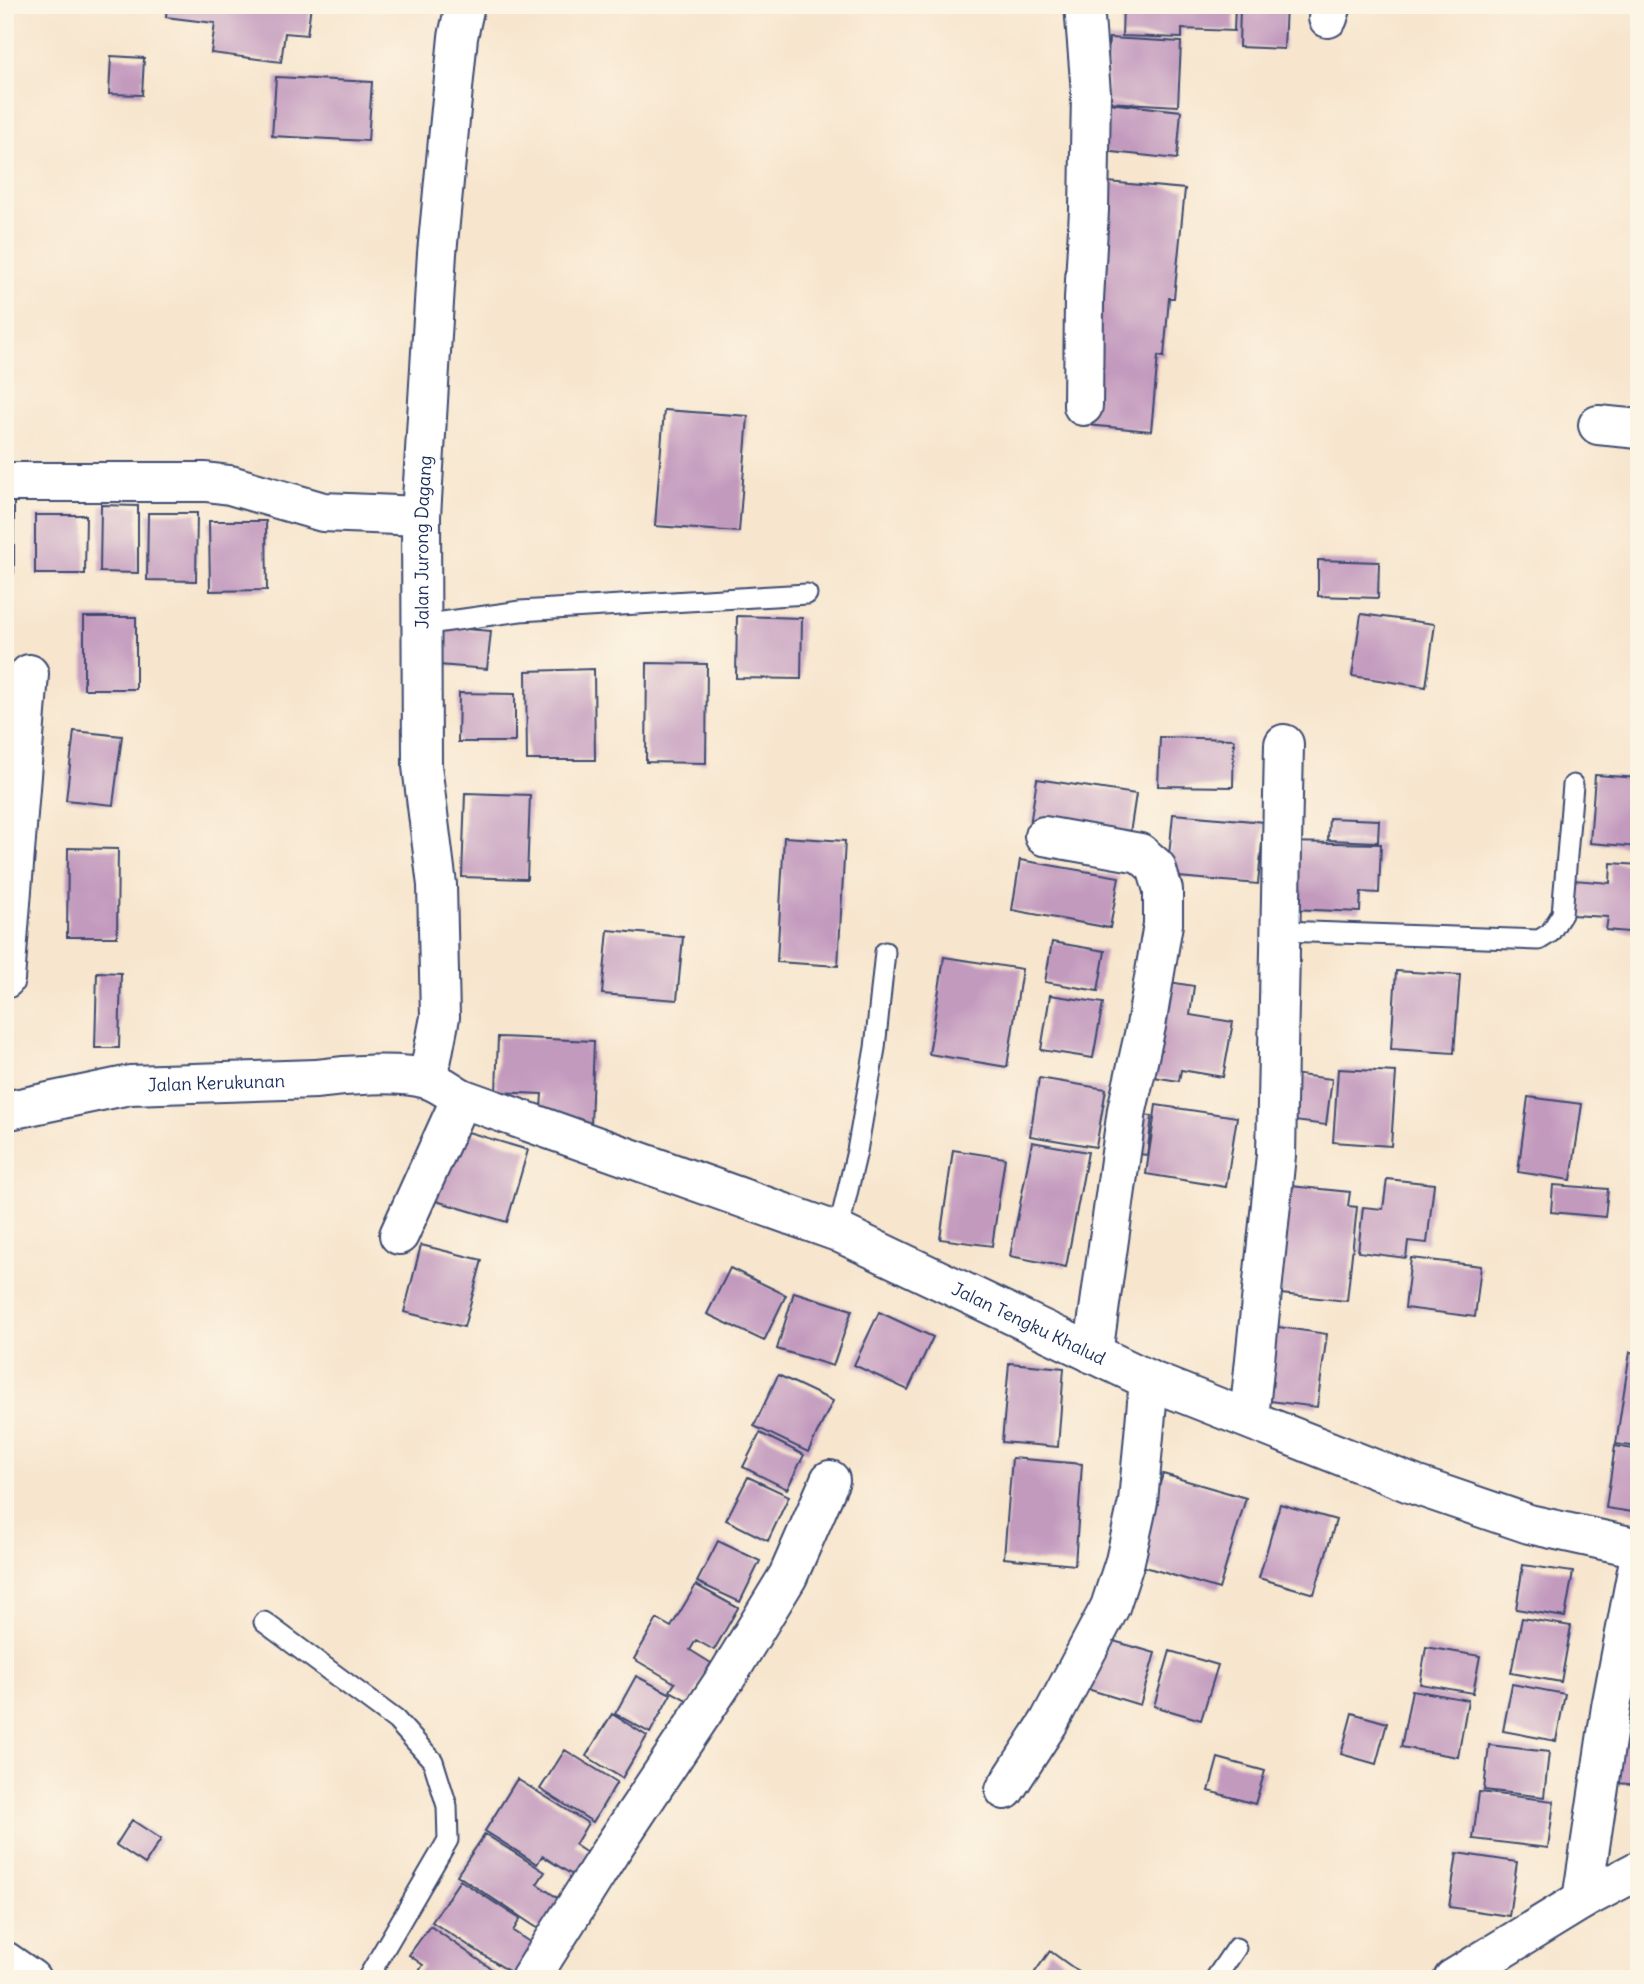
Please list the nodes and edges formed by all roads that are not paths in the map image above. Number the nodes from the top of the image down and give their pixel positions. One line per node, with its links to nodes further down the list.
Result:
1 (465, 5): 7 (street, Jalan Jurong Dagang)
2 (1084, 5): 3 (street)
3 (1083, 406)
4 (1598, 425): 5 (street)
5 (1639, 429)
6 (5, 482): 7 (street)
7 (421, 516): 9 (street, Jalan Jurong Dagang)
8 (807, 594): 9 (lane)
9 (421, 625): 17 (street, Jalan Jurong Dagang)
10 (29, 674): 16 (street)
11 (1284, 744): 14 (street)
12 (1573, 785): 14 (lane)
13 (1044, 836): 22 (street)
14 (1281, 930): 24 (street)
15 (885, 952): 20 (lane)
16 (5, 979)
17 (428, 1079): 18 (street, Jalan Tengku Khalud); 19 (street, Jalan Kerukunan)
18 (461, 1098): 20 (street, Jalan Tengku Khalud); 21 (street)
19 (5, 1111)
20 (838, 1232): 22 (street, Jalan Tengku Khalud)
21 (399, 1235)
22 (1093, 1354): 23 (street, Jalan Tengku Khalud)
23 (1149, 1380): 24 (street, Jalan Tengku Khalud); 29 (street)
24 (1249, 1418): 26 (street, Jalan Tengku Khalud)
25 (830, 1480): 36 (street)
26 (1639, 1548)
27 (1639, 1560): 31 (street)
28 (264, 1622): 35 (lane)
29 (1004, 1790)
30 (1639, 1870): 31 (street)
31 (1582, 1900): 38 (street)
32 (1236, 1948): 37 (lane)
33 (5, 1961): 34 (street)
34 (31, 1979)
35 (367, 1979)
36 (530, 1979)
37 (1215, 1979)
38 (1453, 1979)

